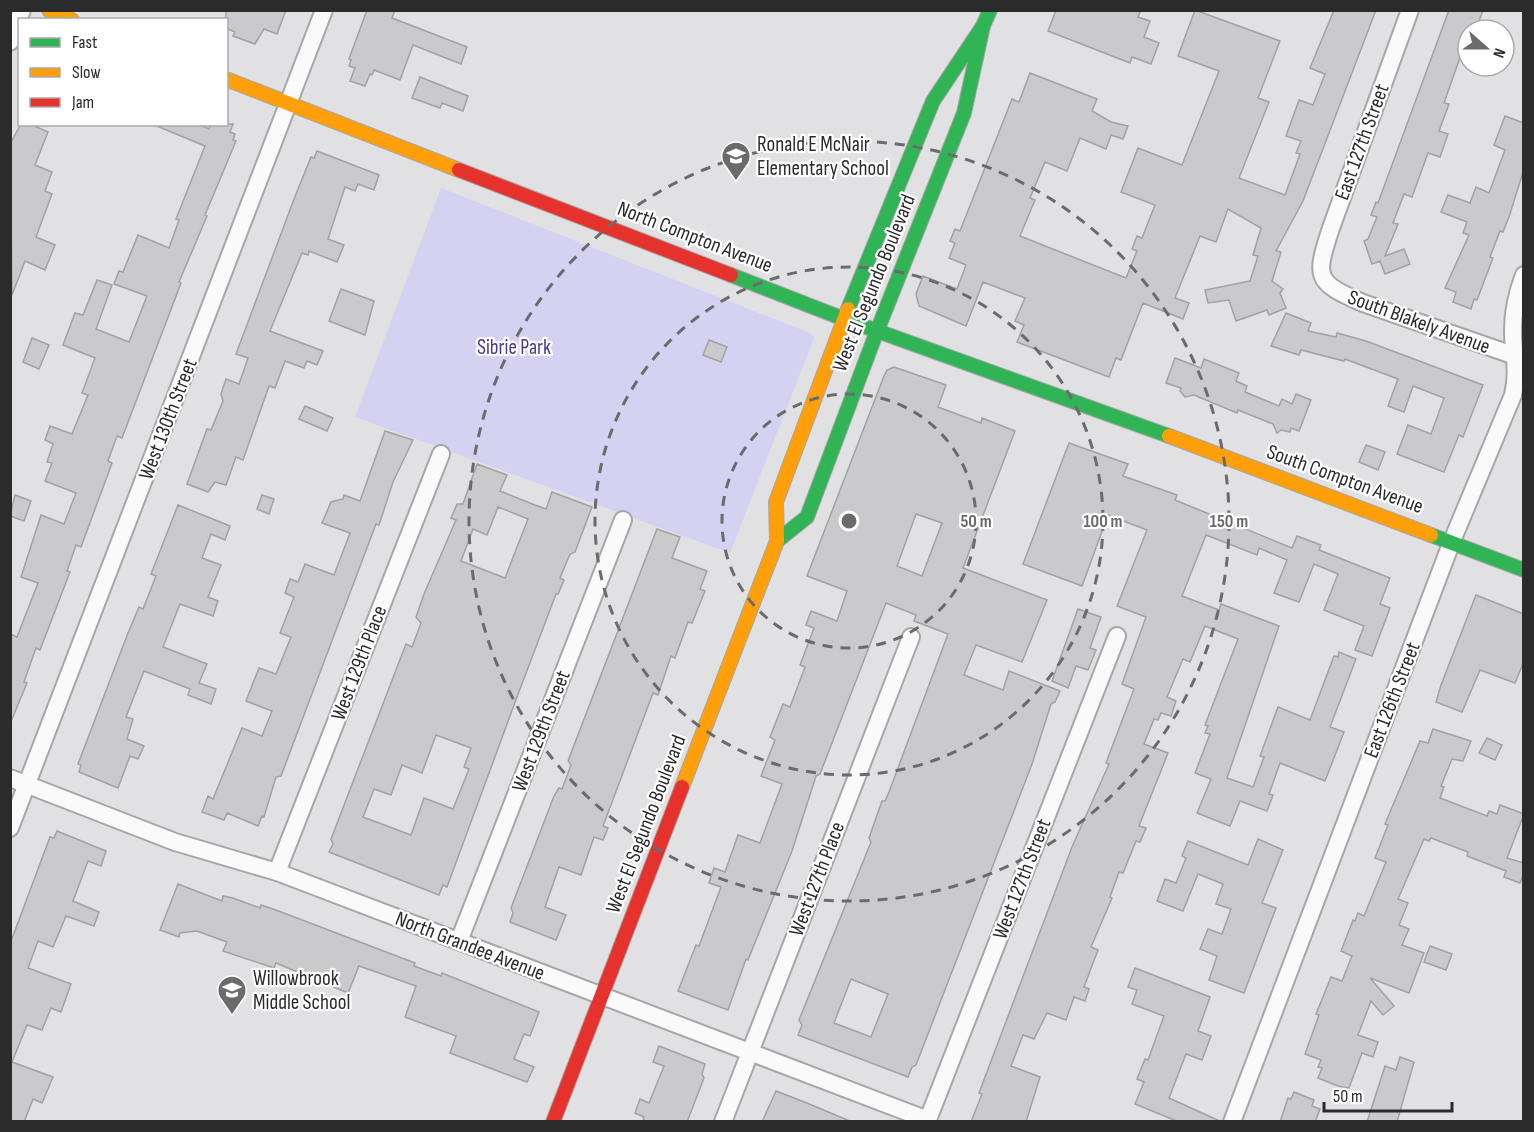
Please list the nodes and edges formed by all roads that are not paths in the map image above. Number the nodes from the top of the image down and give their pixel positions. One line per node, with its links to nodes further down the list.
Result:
1 (49, 10): 5 (main road)
2 (324, 10): 10 (street, West 130th Street)
3 (990, 10): 7 (main road, West El Segundo Boulevard)
4 (1410, 10): 11 (street, East 127th Street)
5 (67, 18)
6 (18, 21): 8 (street)
7 (983, 26): 13 (main road, West El Segundo Boulevard); 14 (main road, West El Segundo Boulevard)
8 (10, 42)
9 (228, 80): 10 (main road, North Compton Avenue)
10 (290, 103): 13 (main road, North Compton Avenue); 25 (street, West 130th Street)
11 (1321, 275): 15 (street, South Blakely Avenue)
12 (1524, 275): 15 (street, East 126th Street)
13 (844, 319): 14 (main road, North Compton Avenue); 19 (main road, West El Segundo Boulevard)
14 (877, 331): 16 (main road, North Compton Avenue); 19 (main road, West El Segundo Boulevard)
15 (1520, 358): 20 (street, East 126th Street)
16 (1150, 429): 20 (main road, South Compton Avenue)
17 (441, 454): 27 (street, West 129th Place)
18 (623, 520): 28 (street, West 129th Street)
19 (777, 541): 29 (main road, West El Segundo Boulevard)
20 (1452, 542): 21 (main road, South Compton Avenue); 34 (street, East 126th Street)
21 (1524, 570)
22 (1117, 636): 31 (street, West 127th Street)
23 (911, 637): 30 (street, West 127th Place)
24 (10, 778): 25 (street, North Grandee Avenue)
25 (27, 784): 26 (street, West 130th Street); 27 (street, North Grandee Avenue)
26 (10, 828)
27 (277, 872): 28 (street, North Grandee Avenue)
28 (459, 941): 29 (street, North Grandee Avenue)
29 (602, 996): 30 (street, North Grandee Avenue); 32 (main road, West El Segundo Boulevard)
30 (750, 1052): 31 (street, North Grandee Avenue); 33 (street, West 127th Place)
31 (927, 1121)
32 (553, 1122)
33 (723, 1122)
34 (1232, 1122)

